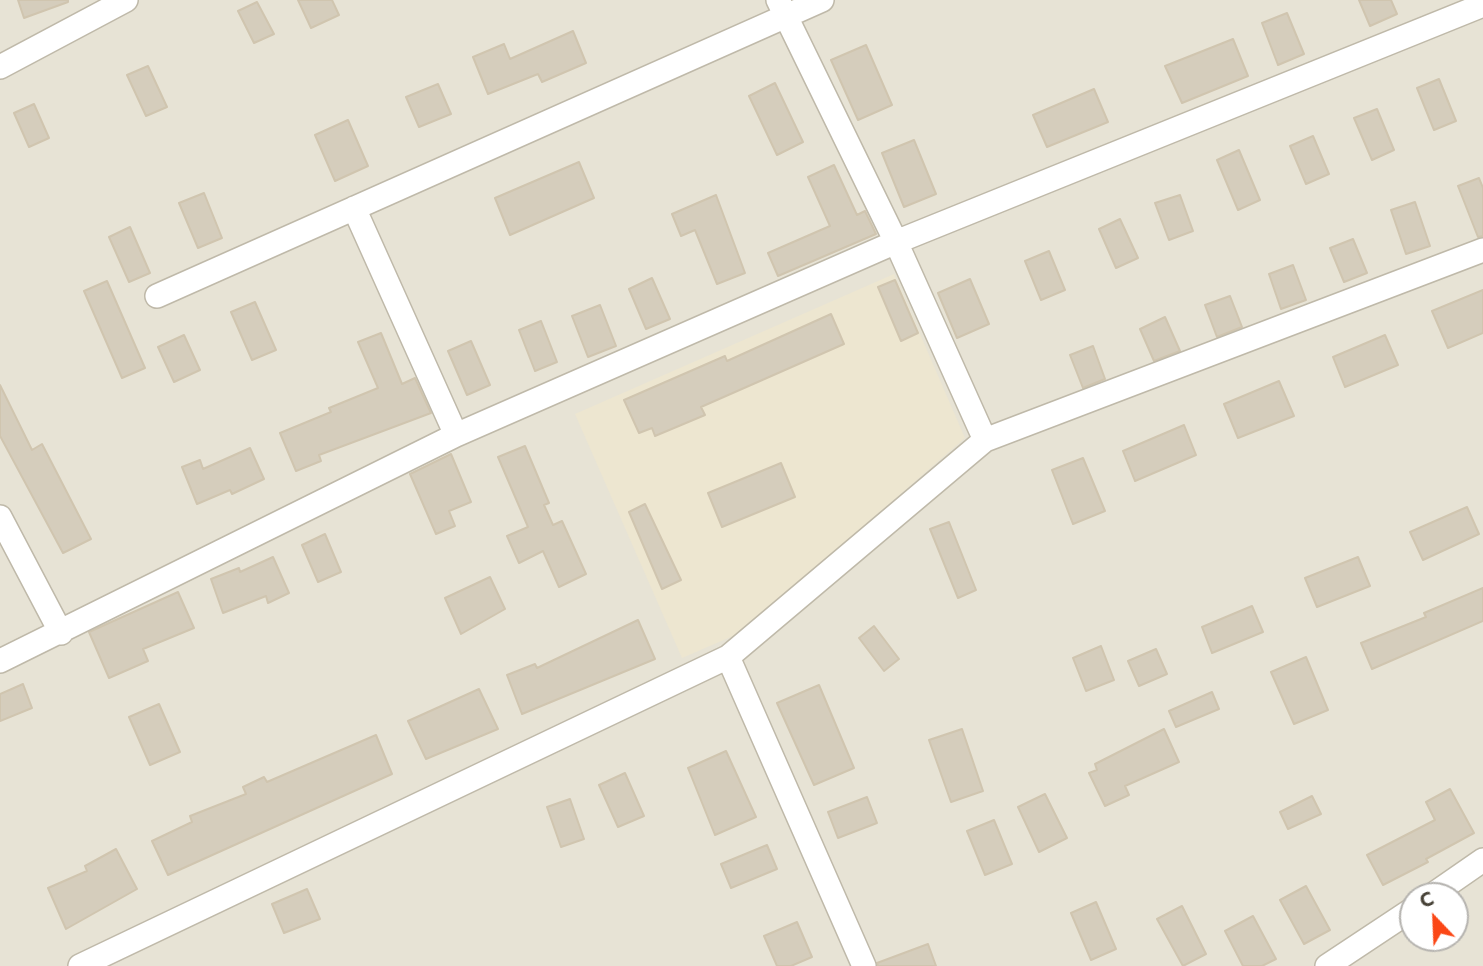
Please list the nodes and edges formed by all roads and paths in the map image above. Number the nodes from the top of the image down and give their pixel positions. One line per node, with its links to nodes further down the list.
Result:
1 (126, 0): 5 (street)
2 (822, 0): 4 (street)
3 (1483, 5): 7 (street)
4 (781, 8): 6 (street); 7 (street)
5 (0, 67)
6 (354, 208): 9 (street); 10 (street)
7 (896, 242): 10 (street); 11 (street)
8 (1483, 250): 11 (street)
9 (157, 296)
10 (456, 435): 13 (street)
11 (985, 440): 14 (street)
12 (0, 517): 13 (street)
13 (61, 633): 15 (street)
14 (728, 657): 19 (street); 20 (street)
15 (0, 662)
16 (1483, 860): 17 (street)
17 (1451, 882)
18 (1399, 917): 21 (street)
19 (80, 966)
20 (864, 966)
21 (1327, 966)

